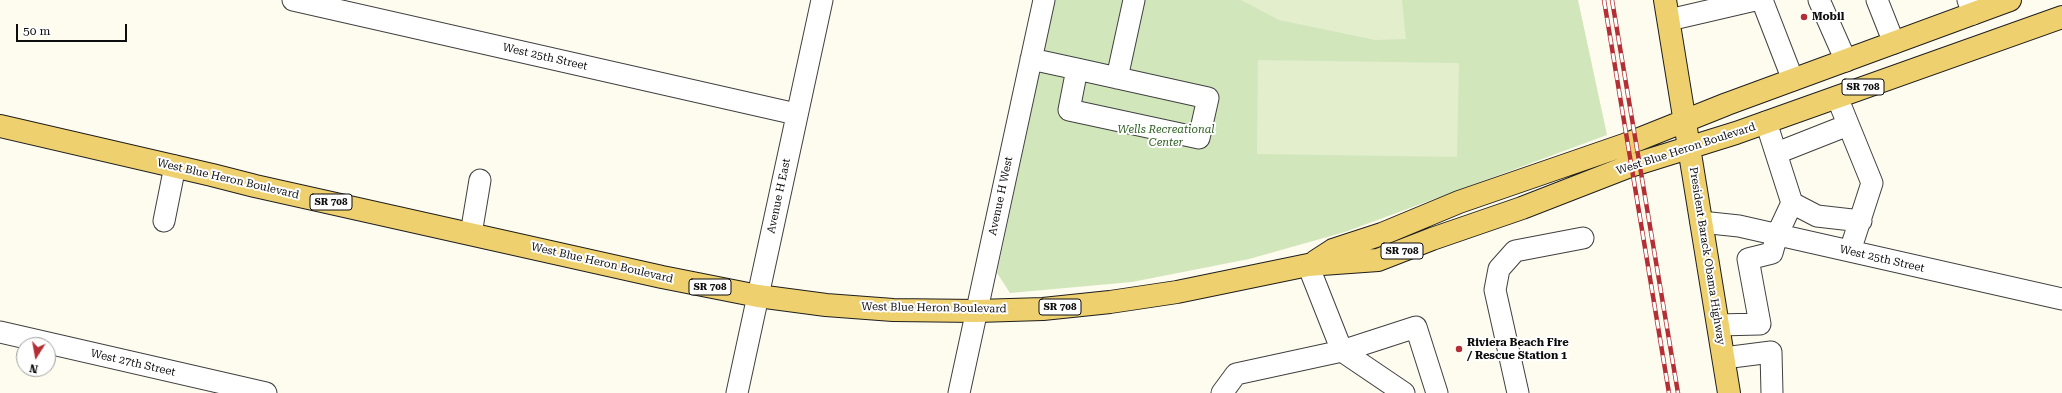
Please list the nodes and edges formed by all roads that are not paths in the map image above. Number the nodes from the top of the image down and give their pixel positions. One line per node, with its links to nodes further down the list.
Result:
1 (293, 0): 20 (street, West 25th Street)
2 (822, 0): 20 (street, Avenue H East)
3 (1044, 0): 14 (street, Avenue H West)
4 (1134, 0): 17 (street)
5 (1755, 0): 11 (street)
6 (1762, 0): 18 (street)
7 (1819, 0): 15 (street)
8 (1877, 0): 13 (street)
9 (2010, 0): 10 (main road, West Blue Heron Boulevard / SR 708)
10 (1971, 7): 13 (main road, West Blue Heron Boulevard / SR 708)
11 (1667, 10): 21 (main road, President Barack Obama Highway)
12 (2062, 16): 19 (main road, West Blue Heron Boulevard / SR 708)
13 (1894, 43): 15 (main road, West Blue Heron Boulevard / SR 708)
14 (1031, 59): 16 (street); 40 (street, Avenue H West)
15 (1846, 61): 18 (main road, West Blue Heron Boulevard / SR 708)
16 (1077, 69): 17 (street); 17 (street)
17 (1117, 78)
18 (1793, 80): 21 (main road, West Blue Heron Boulevard / SR 708)
19 (1837, 97): 22 (main road, West Blue Heron Boulevard / SR 708); 23 (street)
20 (796, 114): 38 (street, Avenue H East)
21 (1684, 121): 25 (main road, President Barack Obama Highway); 37 (main road, West Blue Heron Boulevard / SR 708)
22 (1766, 122): 25 (main road, West Blue Heron Boulevard / SR 708); 26 (street)
23 (1848, 125): 26 (street); 31 (street)
24 (0, 126): 27 (main road, West Blue Heron Boulevard / SR 708)
25 (1689, 148): 32 (main road, President Barack Obama Highway); 37 (main road, West Blue Heron Boulevard / SR 708)
26 (1777, 153): 29 (street)
27 (175, 166): 30 (street); 33 (main road, West Blue Heron Boulevard / SR 708)
28 (480, 180): 33 (street)
29 (1792, 203): 31 (street); 34 (street)
30 (164, 221)
31 (1860, 221): 36 (street)
32 (1701, 222): 34 (street, West 25th Street); 41 (main road, President Barack Obama Highway)
33 (471, 234): 38 (main road, West Blue Heron Boulevard / SR 708)
34 (1777, 235): 36 (street, West 25th Street); 41 (street)
35 (1583, 238): 52 (street)
36 (1850, 251): 39 (street, West 25th Street)
37 (1308, 265): 40 (main road, West Blue Heron Boulevard / SR 708); 43 (street)
38 (758, 296): 40 (main road, West Blue Heron Boulevard / SR 708); 47 (street, Avenue H East)
39 (2062, 299)
40 (977, 311): 48 (street, Avenue H West)
41 (1718, 325): 44 (main road, President Barack Obama Highway)
42 (0, 332): 46 (street, West 27th Street)
43 (1342, 351): 45 (street); 49 (street); 51 (street)
44 (1724, 358): 53 (main road, President Barack Obama Highway); 54 (street)
45 (1400, 391): 50 (street)
46 (266, 393)
47 (736, 393)
48 (959, 393)
49 (1222, 393)
50 (1376, 393)
51 (1437, 393)
52 (1518, 393)
53 (1730, 393)
54 (1772, 393)

